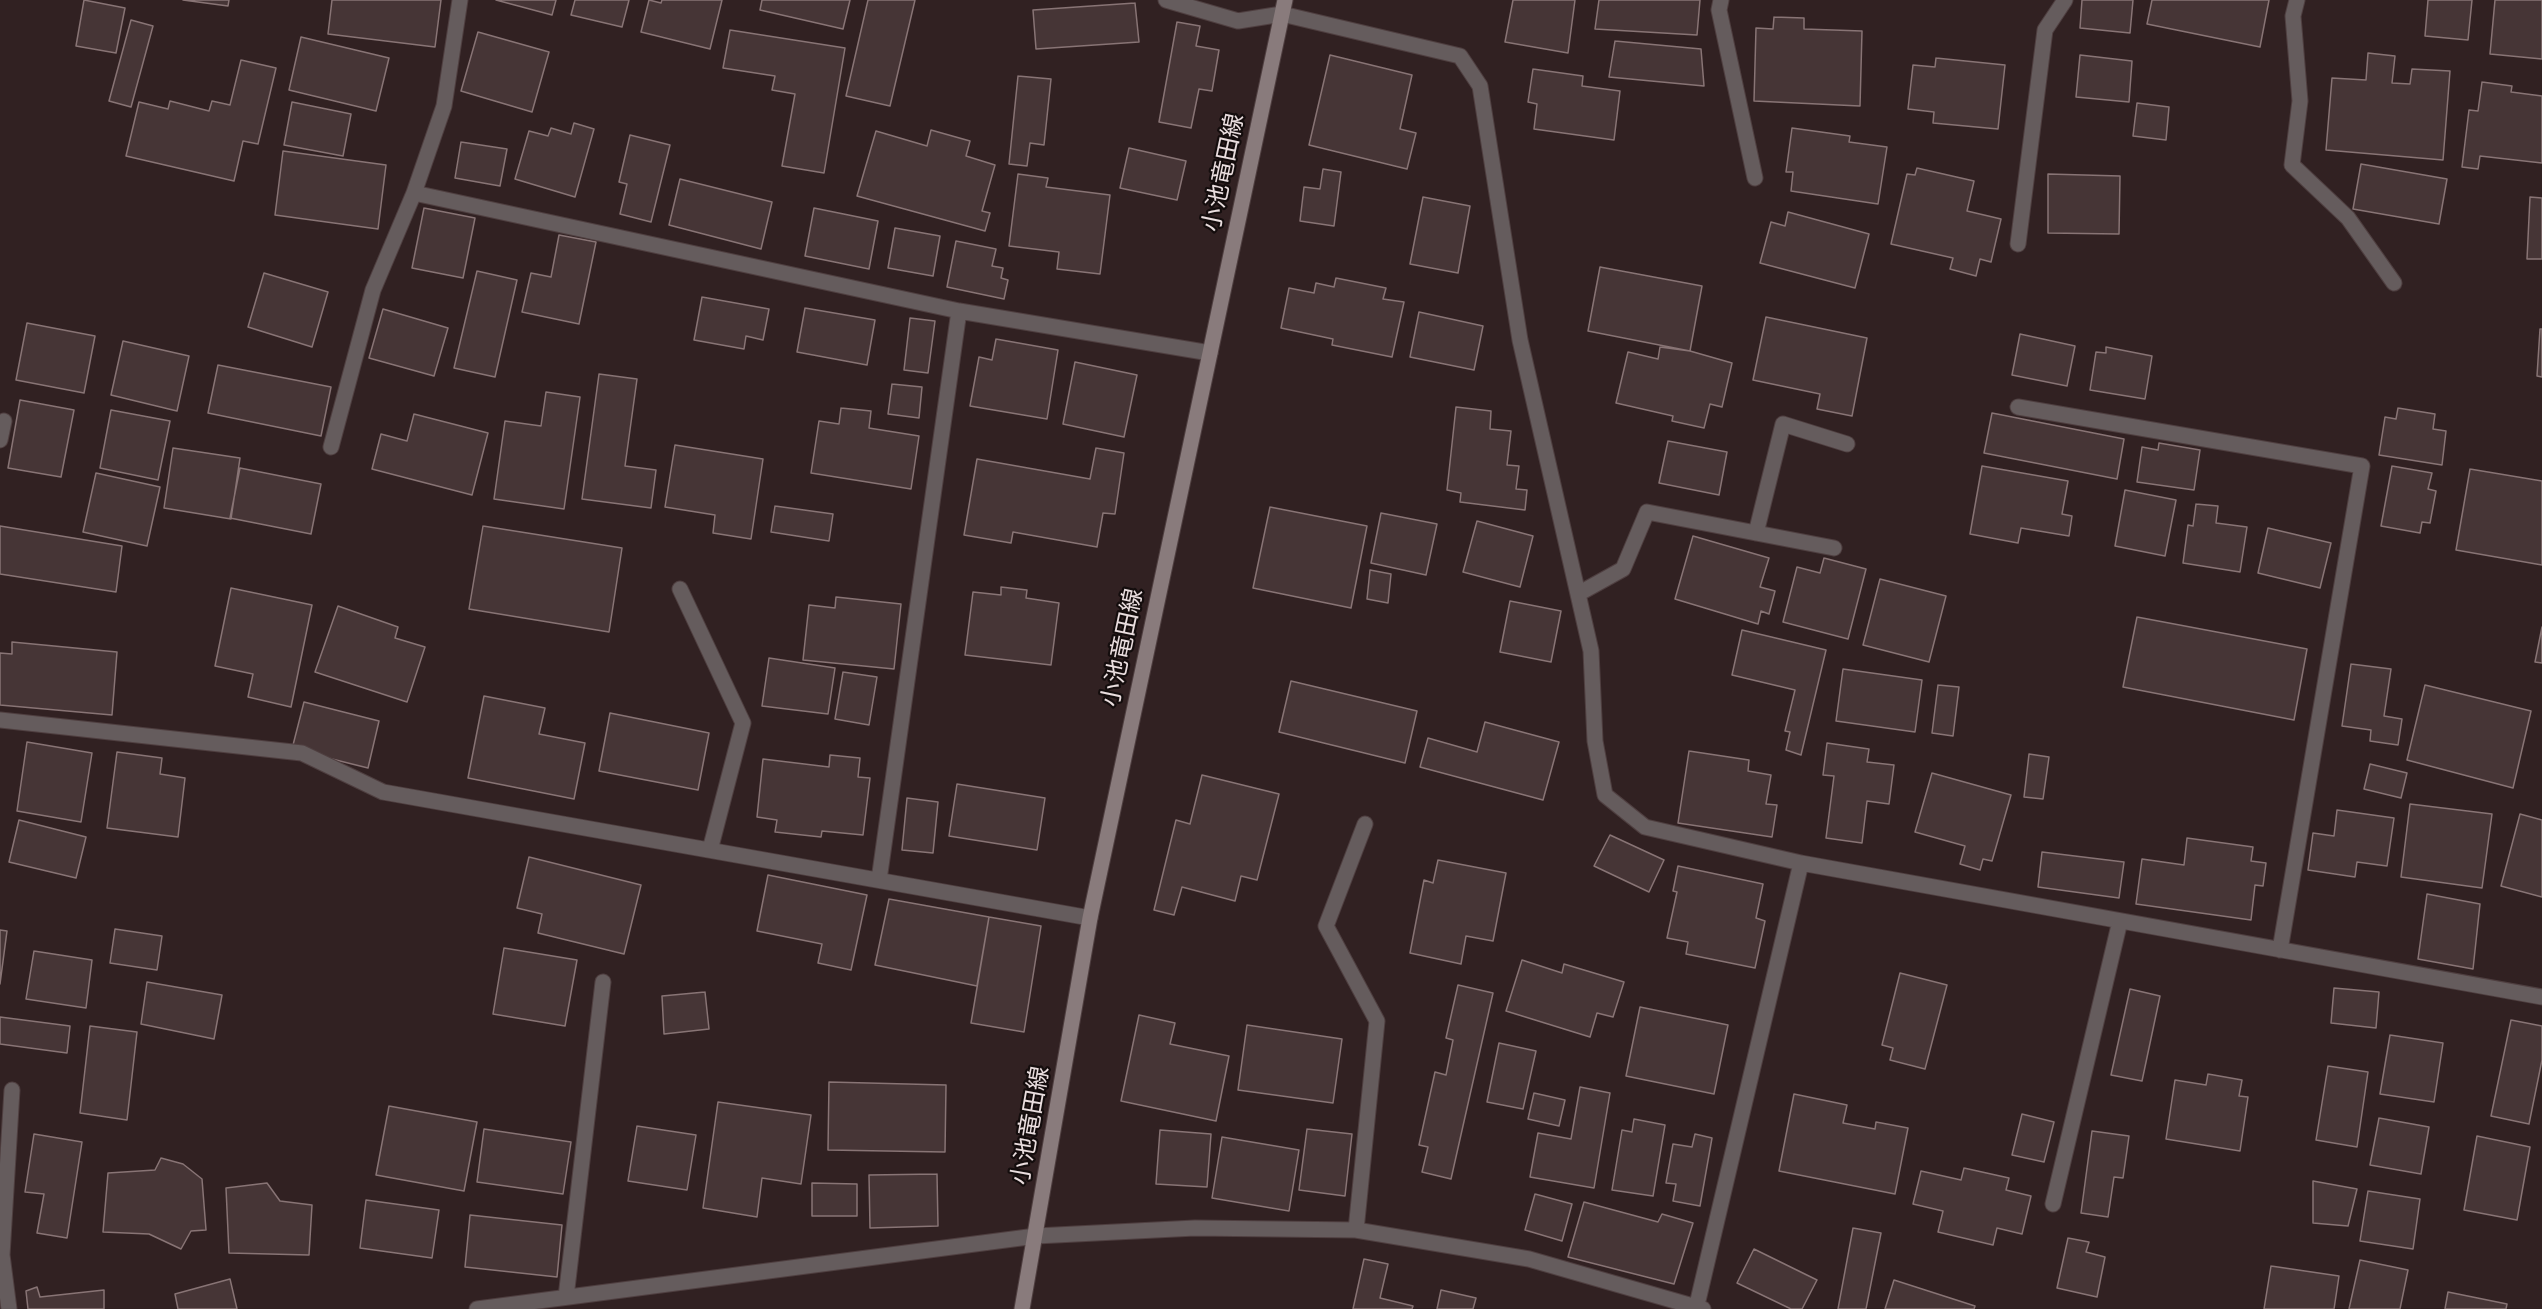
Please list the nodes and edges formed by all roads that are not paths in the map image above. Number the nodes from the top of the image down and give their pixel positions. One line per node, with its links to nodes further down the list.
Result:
1 (460, 0): 8 (street)
2 (1166, 0): 6 (street)
3 (1721, 0): 7 (street)
4 (2065, 0): 9 (street)
5 (2298, 0): 10 (street)
6 (1283, 7): 12 (main road, 小池竜田線); 21 (street)
7 (1755, 178)
8 (414, 193): 11 (street); 17 (street)
9 (2018, 244)
10 (2394, 284)
11 (959, 311): 12 (street); 26 (street)
12 (1210, 353): 27 (main road, 小池竜田線)
13 (2018, 407): 29 (street)
14 (3, 421): 15 (street)
15 (0, 440)
16 (1847, 444): 18 (street)
17 (331, 447)
18 (1756, 533): 19 (street); 21 (street)
19 (1834, 548)
20 (680, 589): 24 (street)
21 (1578, 594): 25 (street)
22 (0, 720): 24 (street)
23 (1365, 824): 34 (street)
24 (710, 850): 26 (street)
25 (1801, 863): 28 (street); 37 (street)
26 (879, 880): 27 (street)
27 (1090, 918): 35 (main road, 小池竜田線)
28 (2120, 921): 29 (street); 33 (street)
29 (2280, 950): 31 (street)
30 (603, 982): 36 (street)
31 (2542, 997)
32 (12, 1090): 38 (street)
33 (2053, 1204)
34 (1356, 1230): 35 (street); 37 (street)
35 (1036, 1236): 36 (street); 40 (main road, 小池竜田線)
36 (566, 1297): 39 (street)
37 (1698, 1308)
38 (9, 1309)
39 (477, 1309)
40 (1023, 1309)

